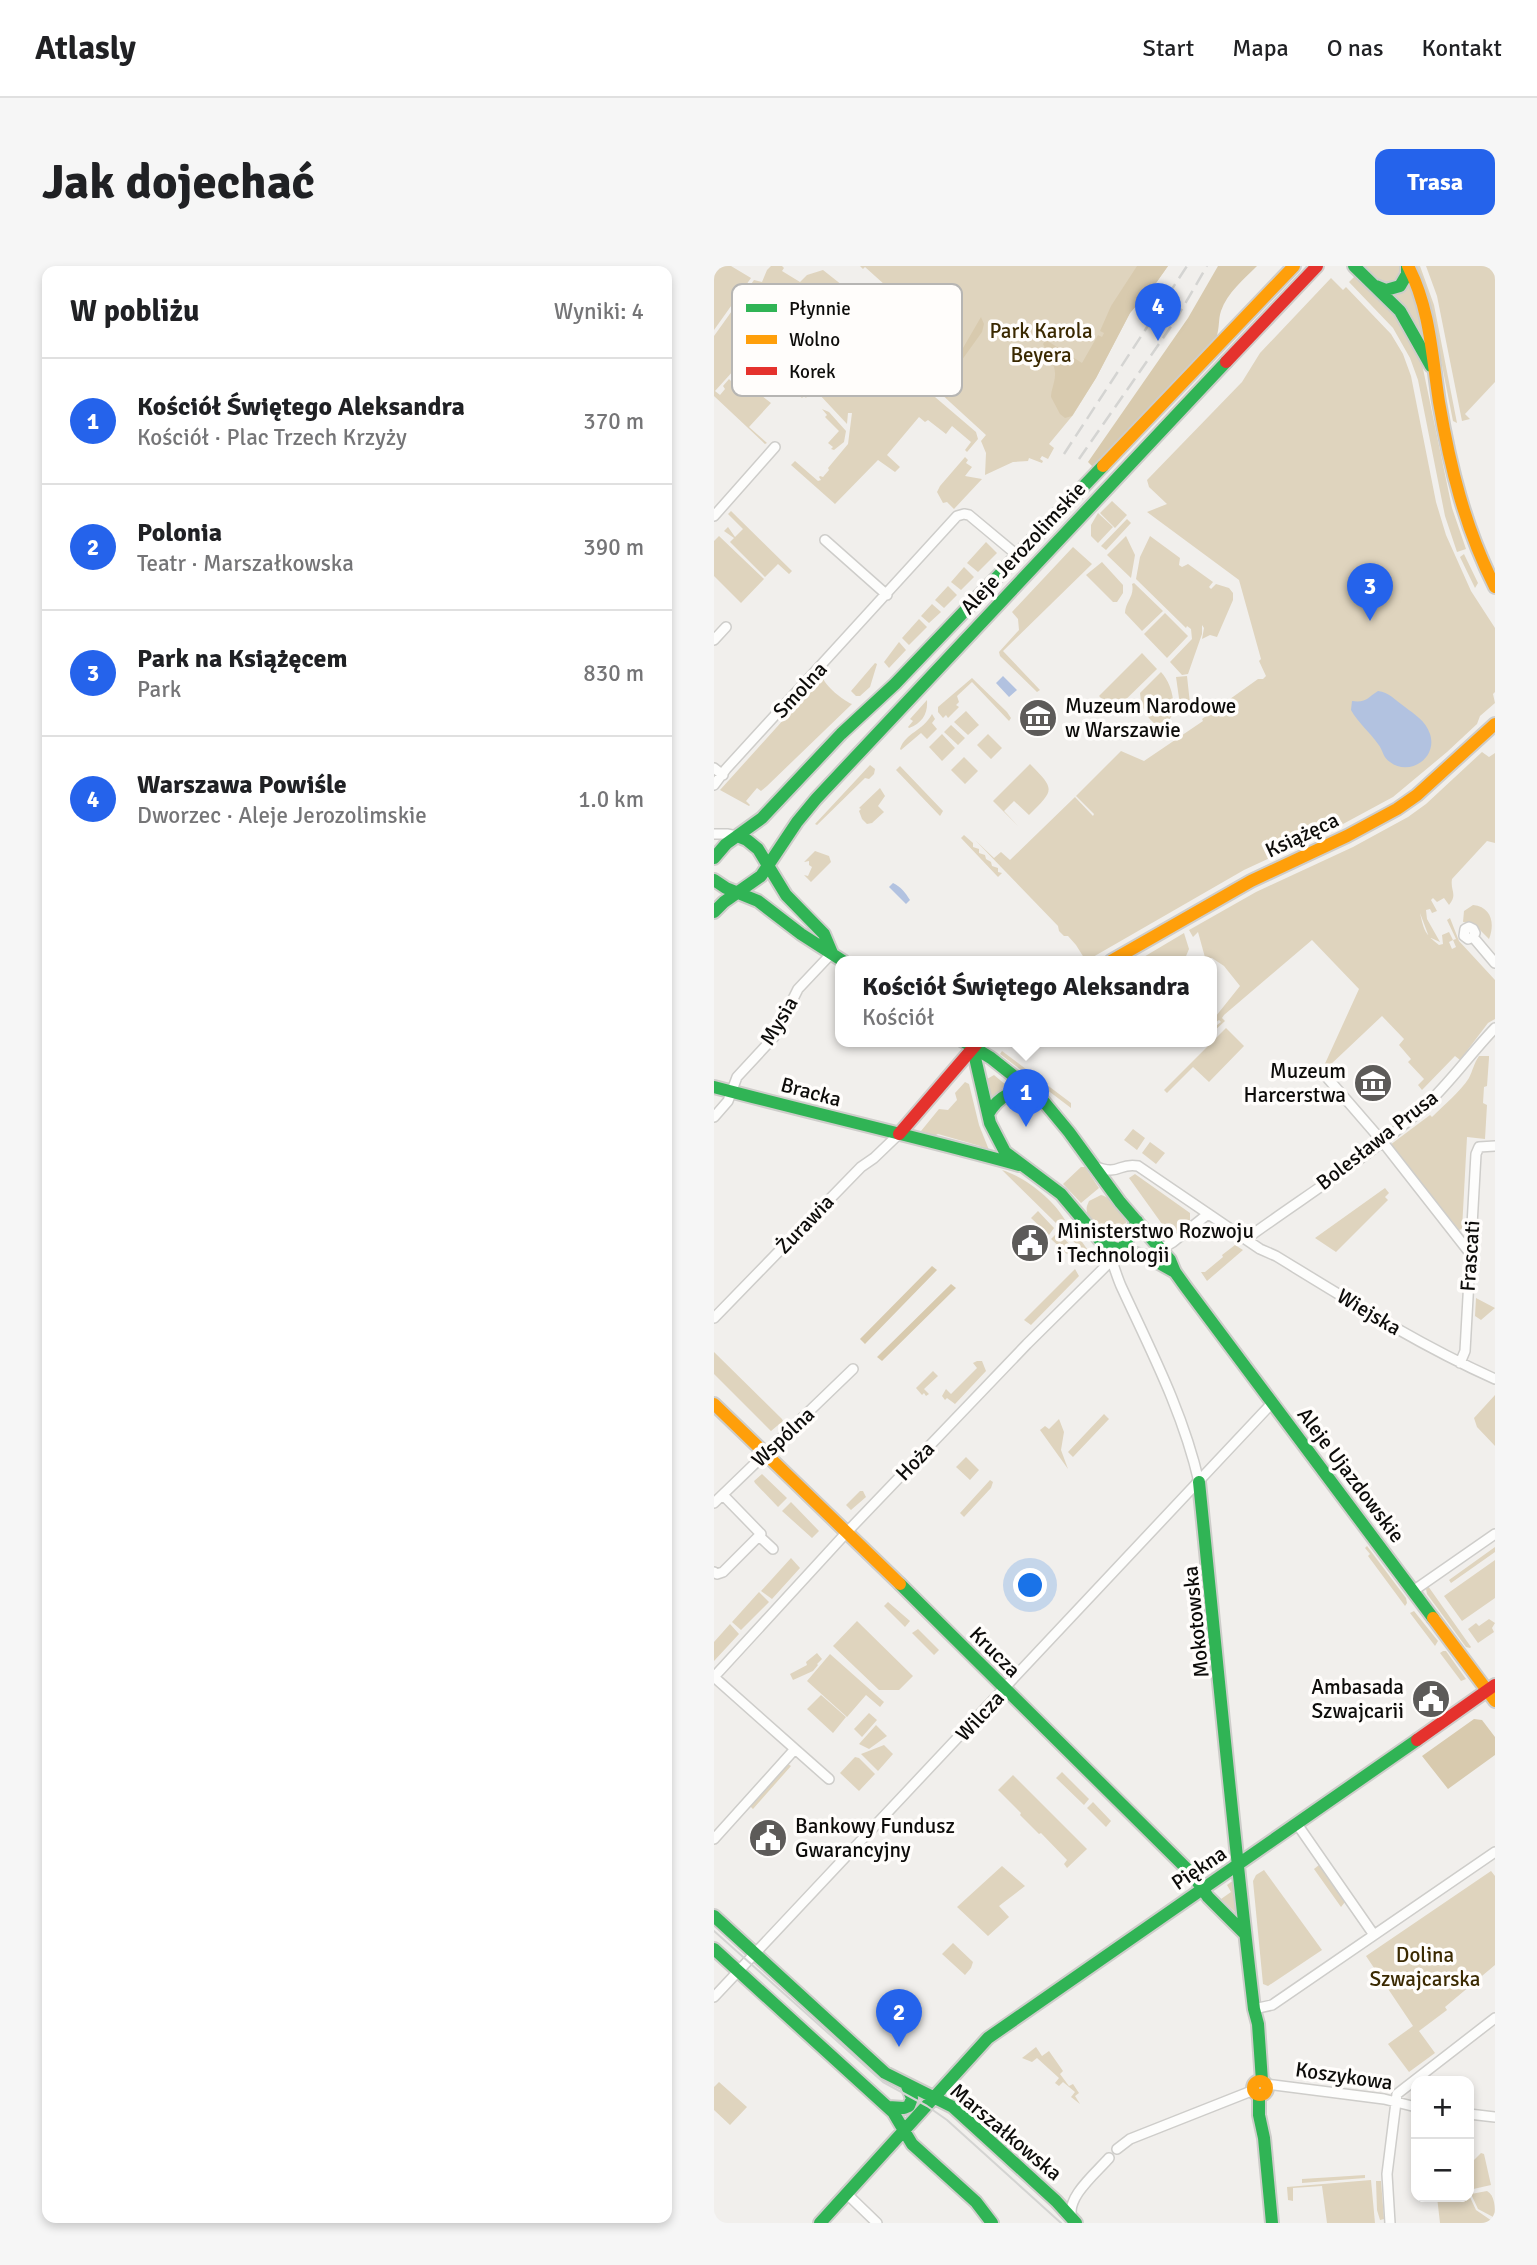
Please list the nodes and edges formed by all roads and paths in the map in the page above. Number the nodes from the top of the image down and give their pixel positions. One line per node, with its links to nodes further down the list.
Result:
1 (1294, 266): 10 (street, Aleje Jerozolimskie)
2 (1317, 266): 22 (street, Aleje Jerozolimskie)
3 (1354, 266): 5 (street)
4 (1408, 266): 5 (street); 6 (street)
5 (1376, 286): 6 (street)
6 (1434, 373): 11 (street)
7 (775, 447): 8 (street)
8 (714, 516)
9 (825, 540): 12 (street)
10 (1017, 555): 12 (street, Smolna); 20 (street, Aleje Jerozolimskie)
11 (1495, 587)
12 (887, 594): 17 (street, Smolna)
13 (726, 627): 14 (street)
14 (714, 640)
15 (1495, 724): 29 (street, Książęca)
16 (714, 768): 17 (street)
17 (723, 775): 18 (street, Smolna)
18 (714, 785)
19 (714, 834): 20 (street)
20 (737, 836): 21 (street, Aleje Jerozolimskie); 22 (street)
21 (714, 858)
22 (769, 866): 24 (street, Aleje Jerozolimskie); 27 (street)
23 (714, 880): 24 (street)
24 (738, 892): 25 (street); 27 (street)
25 (714, 912)
26 (1473, 937): 30 (street)
27 (832, 953): 28 (street); 37 (street, Mysia)
28 (836, 956)
29 (1120, 956)
30 (1495, 963)
31 (1495, 1028): 42 (street, Bolesława Prusa)
32 (970, 1047): 41 (street)
33 (973, 1047): 39 (street)
34 (976, 1047): 38 (street, Aleje Ujazdowskie)
35 (1324, 1074): 42 (street)
36 (714, 1087): 37 (street, Bracka)
37 (732, 1091): 40 (street, Mysia); 41 (street, Bracka)
38 (1035, 1092): 39 (street); 45 (street, Aleje Ujazdowskie)
39 (988, 1114): 44 (street)
40 (714, 1117)
41 (899, 1134): 44 (street, Bracka); 53 (street, Żurawia)
42 (1382, 1141): 48 (street, Bolesława Prusa); 51 (street)
43 (1495, 1146): 51 (street, Frascati)
44 (1020, 1165): 50 (street)
45 (1094, 1166): 46 (street, Wiejska); 47 (street, Aleje Ujazdowskie)
46 (1208, 1214): 48 (street, Wiejska); 49 (street)
47 (1137, 1221): 49 (street, Aleje Ujazdowskie); 50 (street)
48 (1246, 1239): 54 (street, Wiejska)
49 (1161, 1249): 50 (street); 52 (street, Aleje Ujazdowskie)
50 (1113, 1252): 52 (street); 60 (street, Mokotowska); 63 (street, Hoża)
51 (1469, 1252): 54 (street, Frascati)
52 (1175, 1272): 57 (street, Aleje Ujazdowskie)
53 (714, 1318)
54 (1460, 1363): 56 (street, Wiejska)
55 (853, 1370): 59 (street, Wspólna)
56 (1495, 1379)
57 (1273, 1402): 60 (street, Wilcza); 68 (street, Aleje Ujazdowskie)
58 (714, 1404): 59 (street, Krucza)
59 (766, 1454): 61 (street, Wspólna); 63 (street, Krucza)
60 (1199, 1482): 70 (street, Wilcza); 77 (street, Mokotowska)
61 (723, 1495): 62 (street, Wspólna); 65 (street)
62 (714, 1503)
63 (847, 1532): 69 (street, Hoża); 70 (street, Krucza)
64 (1495, 1534): 68 (street)
65 (759, 1535): 66 (street); 67 (street)
66 (773, 1549)
67 (714, 1572)
68 (1413, 1591): 71 (street, Aleje Ujazdowskie)
69 (714, 1677): 72 (street)
70 (1005, 1689): 79 (street, Krucza); 84 (street, Wilcza)
71 (1492, 1692): 74 (street, Piękna)
72 (795, 1749): 73 (street); 75 (street)
73 (829, 1779)
74 (1297, 1824): 77 (street, Piękna); 82 (street)
75 (714, 1839)
76 (1491, 1854): 78 (street); 82 (street)
77 (1237, 1866): 79 (street, Piękna); 81 (street, Mokotowska)
78 (1494, 1866)
79 (1203, 1889): 81 (street, Krucza); 91 (street, Piękna)
80 (714, 1916): 84 (street, Marszałkowska)
81 (1244, 1933): 87 (street, Mokotowska)
82 (1374, 1935): 87 (street)
83 (714, 1949): 85 (street)
84 (755, 1954): 85 (street, Wilcza); 89 (street, Marszałkowska)
85 (738, 1971): 86 (street, Wilcza); 94 (street)
86 (714, 1997)
87 (1254, 2009): 90 (street, Mokotowska)
88 (1495, 2018): 92 (street)
89 (907, 2086): 91 (street, Marszałkowska); 94 (street)
90 (1260, 2088): 92 (street, Koszykowa); 98 (street, Koszykowa); 107 (street, Mokotowska)
91 (934, 2096): 97 (street, Piękna); 102 (street, Marszałkowska)
92 (1395, 2102): 93 (street, Koszykowa); 108 (street)
93 (1411, 2105)
94 (888, 2107): 97 (street)
95 (1474, 2114): 96 (street)
96 (1495, 2117)
97 (905, 2131): 100 (street); 106 (street)
98 (1117, 2149)
99 (1109, 2158): 101 (street)
100 (846, 2194): 104 (street); 105 (street)
101 (1074, 2198): 102 (street); 103 (street)
102 (1056, 2201): 103 (street, Marszałkowska)
103 (1074, 2221)
104 (820, 2223)
105 (876, 2223)
106 (992, 2223)
107 (1272, 2223)
108 (1390, 2223)

